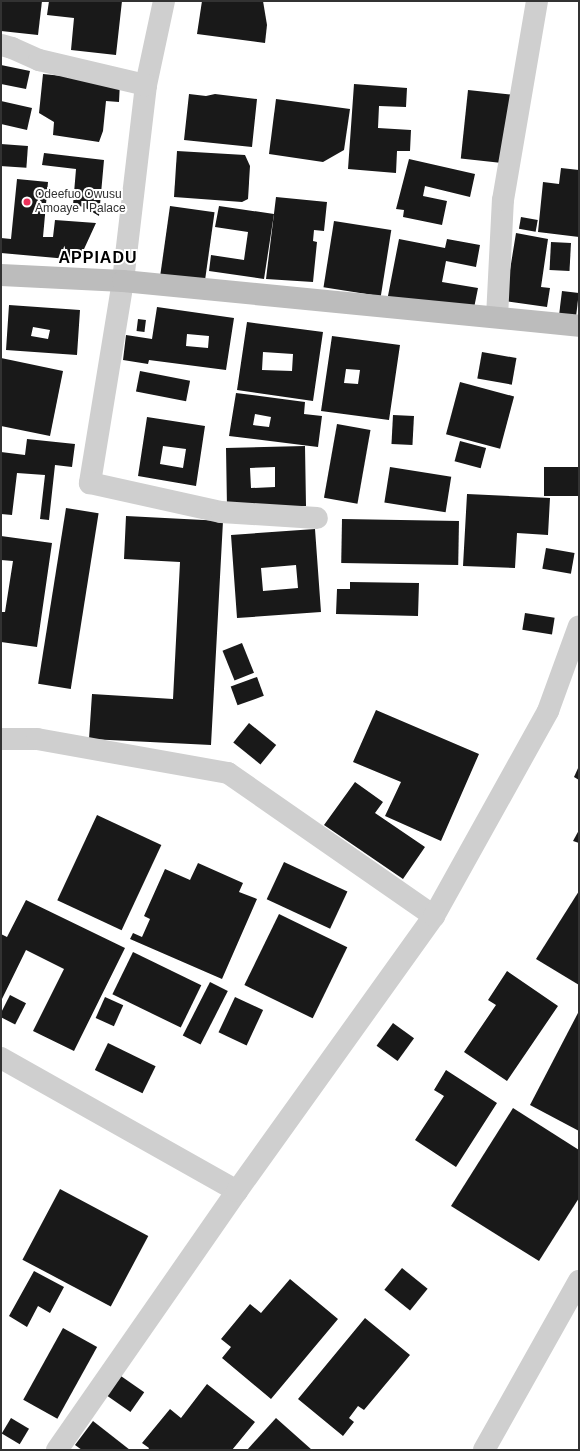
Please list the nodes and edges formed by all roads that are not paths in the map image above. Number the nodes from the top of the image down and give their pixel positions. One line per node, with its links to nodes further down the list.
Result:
1 (164, 1): 4 (street)
2 (537, 1): 7 (street)
3 (1, 45): 4 (street)
4 (146, 85): 6 (street)
5 (1, 276): 6 (street)
6 (123, 281): 7 (street); 9 (street)
7 (496, 317): 8 (street)
8 (579, 326)
9 (317, 518)
10 (579, 626): 12 (street)
11 (1, 739): 12 (street)
12 (434, 916): 14 (street)
13 (1, 1058): 14 (street)
14 (237, 1191): 16 (street)
15 (579, 1281): 17 (street)
16 (57, 1450)
17 (484, 1450)

